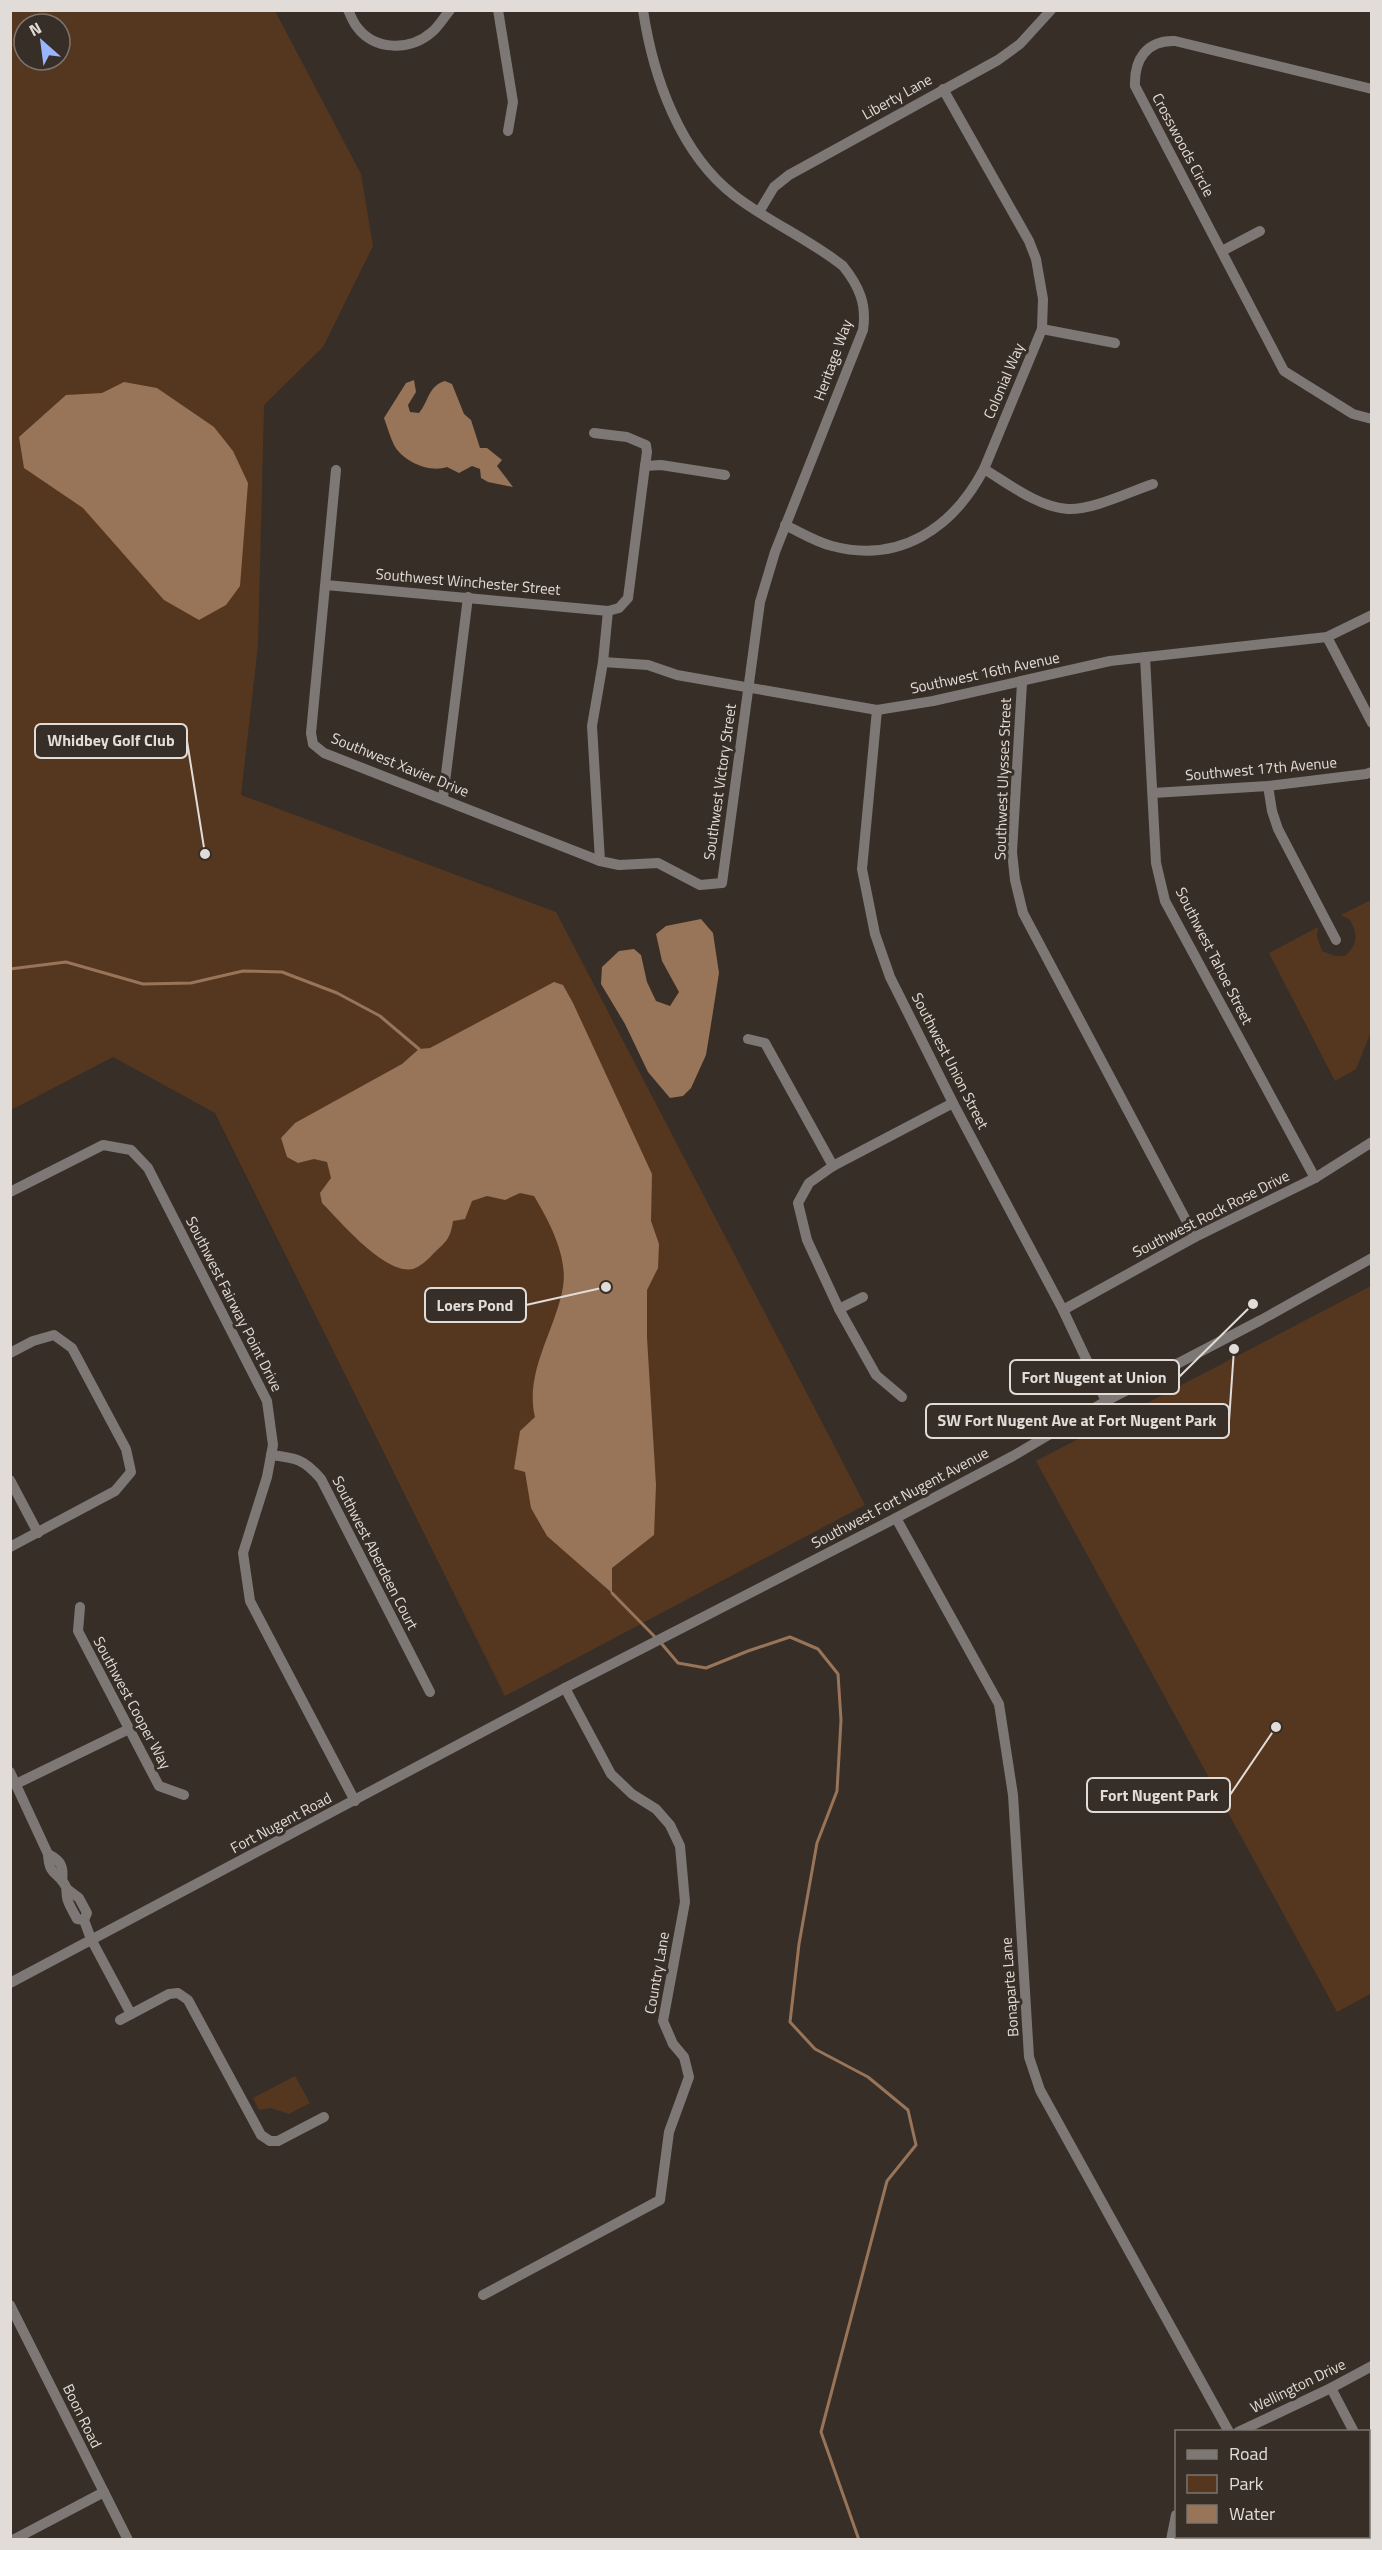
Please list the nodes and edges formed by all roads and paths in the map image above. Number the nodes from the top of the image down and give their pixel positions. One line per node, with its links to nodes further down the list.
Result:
1 (348, 10): 2 (street)
2 (450, 10)
3 (498, 10): 8 (street)
4 (643, 10): 9 (street, Heritage Way)
5 (1051, 10): 6 (street, Liberty Lane)
6 (944, 89): 9 (street, Liberty Lane); 12 (street, Colonial Way)
7 (1371, 89): 11 (street, Crosswoods Circle)
8 (508, 131)
9 (759, 212): 21 (street, Heritage Way)
10 (1260, 231): 11 (street)
11 (1222, 251): 14 (street, Crosswoods Circle)
12 (1042, 329): 13 (street); 17 (street, Colonial Way)
13 (1115, 343)
14 (1371, 419)
15 (594, 433): 16 (street)
16 (645, 466): 19 (street); 24 (street)
17 (984, 469): 20 (street); 21 (street, Colonial Way)
18 (336, 470): 22 (street, Southwest Xavier Drive)
19 (725, 475)
20 (1153, 484)
21 (785, 525): 30 (street, Southwest Victory Street)
22 (326, 585): 23 (street, Southwest Winchester Street); 36 (street, Southwest Xavier Drive)
23 (468, 597): 24 (street, Southwest Winchester Street); 36 (street)
24 (608, 610): 28 (street)
25 (1371, 615): 26 (street, Southwest 16th Avenue)
26 (1328, 638): 27 (street, Southwest 16th Avenue); 32 (street)
27 (1145, 657): 29 (street, Southwest 16th Avenue); 35 (street, Southwest Tahoe Street)
28 (603, 662): 30 (street, Southwest 16th Avenue); 37 (street)
29 (1022, 682): 31 (street, Southwest 16th Avenue); 45 (street, Southwest Ulysses Street)
30 (748, 686): 31 (street, Southwest 16th Avenue); 37 (street, Southwest Victory Street)
31 (877, 710): 40 (street, Southwest Union Street)
32 (1371, 723)
33 (1371, 772): 34 (street, Southwest 17th Avenue)
34 (1268, 786): 35 (street, Southwest 17th Avenue); 38 (street)
35 (1153, 793): 43 (street, Southwest Tahoe Street)
36 (443, 798): 37 (street, Southwest Xavier Drive)
37 (600, 861)
38 (1336, 940)
39 (748, 1039): 42 (street)
40 (953, 1103): 42 (street); 49 (street, Southwest Union Street)
41 (1371, 1142): 43 (street, Southwest Rock Rose Drive)
42 (833, 1166): 48 (street)
43 (1315, 1178): 45 (street, Southwest Rock Rose Drive)
44 (10, 1192): 53 (street, Southwest Fairway Point Drive)
45 (1195, 1237): 49 (street, Southwest Rock Rose Drive)
46 (1371, 1258): 52 (street, Southwest Fort Nugent Avenue)
47 (862, 1297): 48 (street)
48 (839, 1309): 51 (street)
49 (1063, 1310): 52 (street, Southwest Union Street)
50 (10, 1353): 56 (street)
51 (902, 1397)
52 (1106, 1401): 55 (street, Southwest Fort Nugent Avenue)
53 (271, 1455): 60 (street, Southwest Aberdeen Court); 65 (street, Southwest Fairway Point Drive)
54 (10, 1480): 56 (street)
55 (896, 1518): 59 (street, Southwest Fort Nugent Avenue); 75 (street, Bonaparte Lane)
56 (38, 1533): 57 (street)
57 (10, 1547)
58 (80, 1607): 61 (street, Southwest Cooper Way)
59 (565, 1688): 65 (street, Fort Nugent Road); 71 (street, Country Lane)
60 (430, 1692)
61 (129, 1729): 63 (street); 64 (street, Southwest Cooper Way)
62 (10, 1772): 63 (street)
63 (16, 1784): 66 (street)
64 (184, 1795)
65 (355, 1801): 66 (street, Fort Nugent Road)
66 (91, 1939): 67 (street, Fort Nugent Road); 68 (street)
67 (10, 1983)
68 (131, 2014): 69 (street); 70 (street)
69 (120, 2019)
70 (324, 2117)
71 (483, 2295)
72 (10, 2305): 78 (street, Boon Road)
73 (1371, 2366): 74 (street, Wellington Drive)
74 (1331, 2388): 76 (street, Wellington Drive); 77 (street)
75 (1227, 2430)
76 (1242, 2430)
77 (1353, 2430)
78 (104, 2492): 80 (street); 81 (street, Boon Road)
79 (1175, 2518): 82 (street)
80 (13, 2540)
81 (128, 2540)
82 (1170, 2540)

